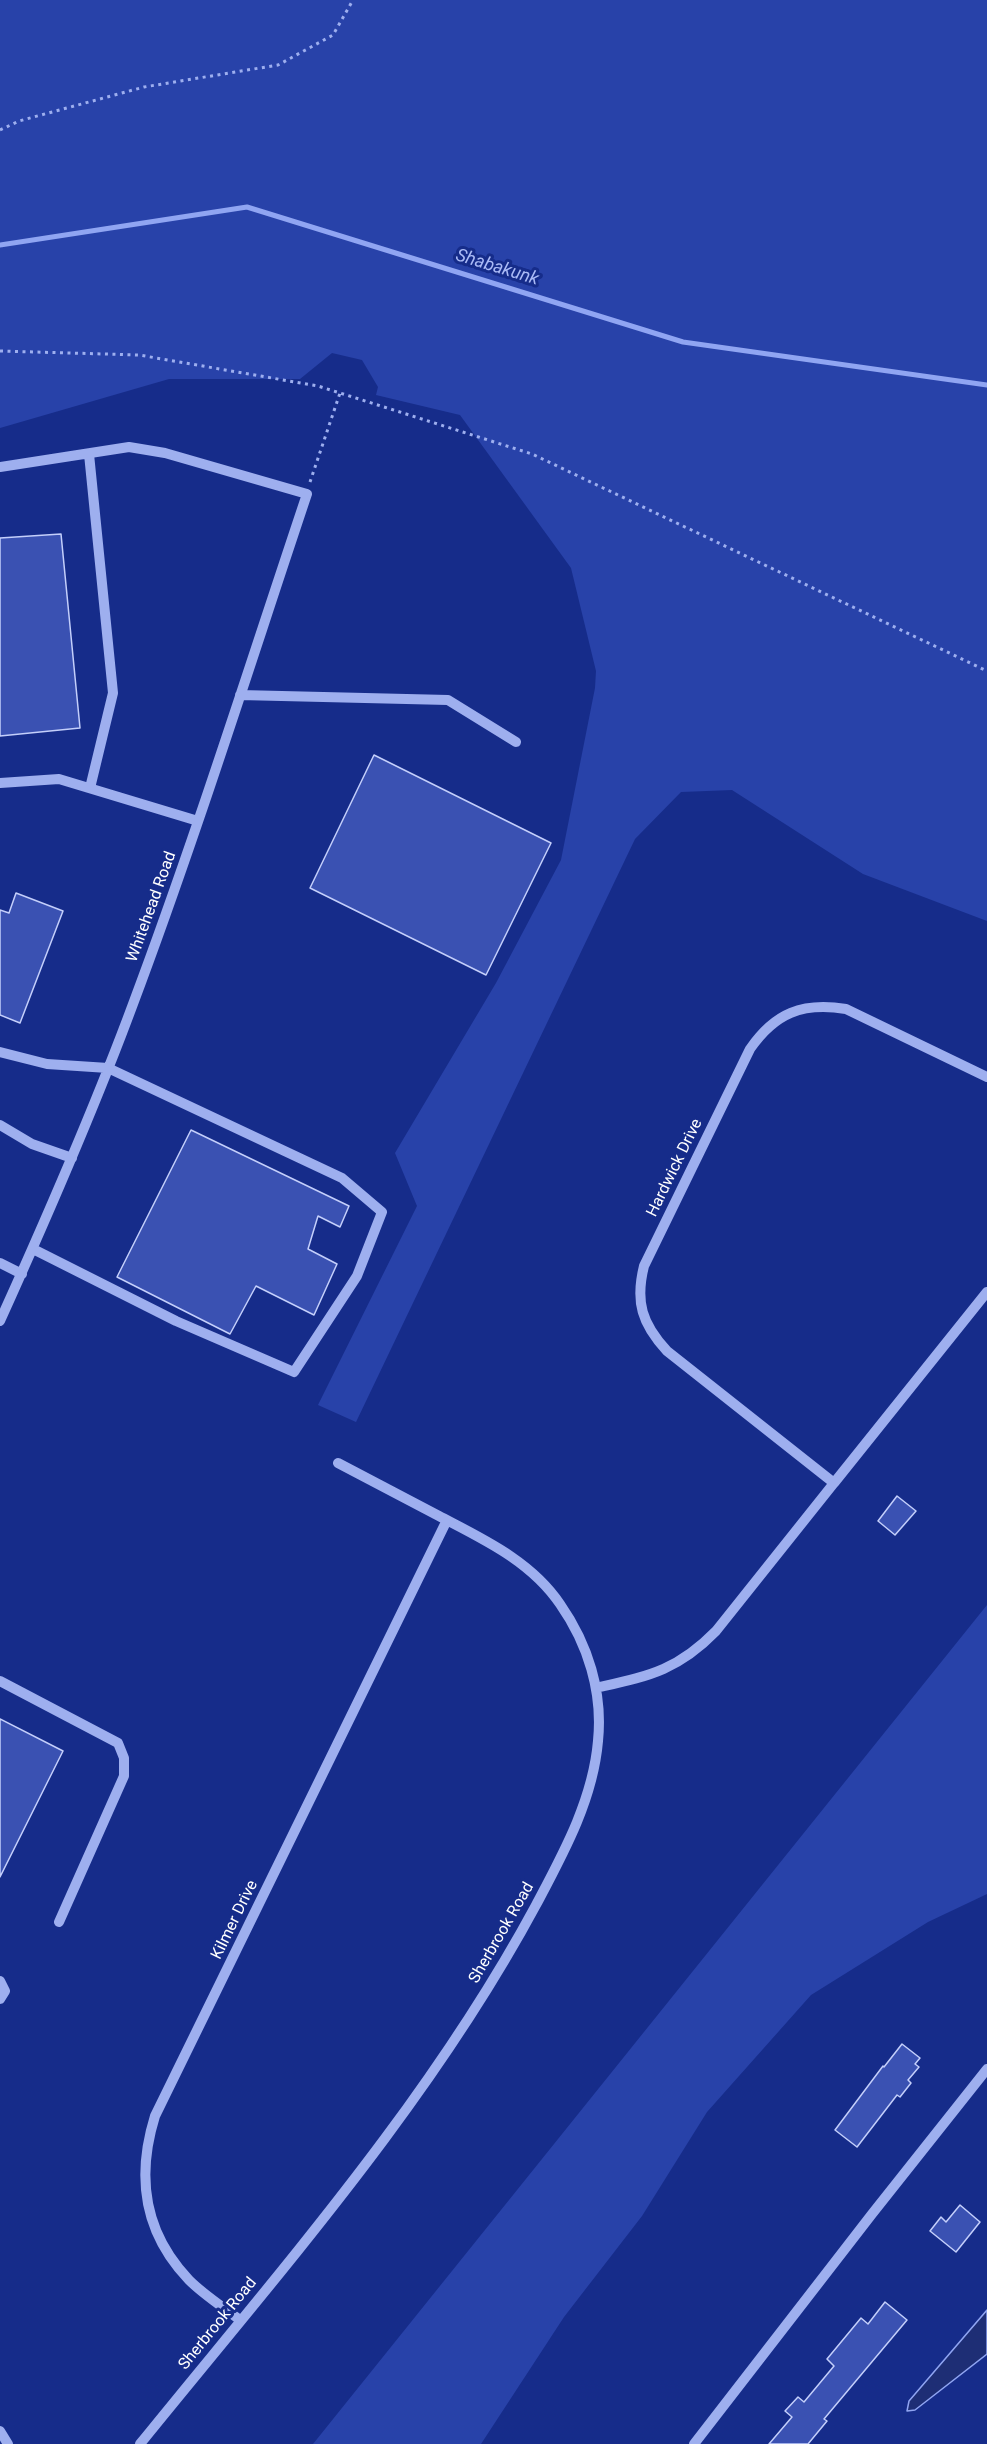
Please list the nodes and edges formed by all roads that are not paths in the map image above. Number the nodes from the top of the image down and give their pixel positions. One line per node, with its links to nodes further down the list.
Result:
1 (88, 454): 2 (street); 3 (street, Whitehead Road); 6 (street)
2 (0, 466)
3 (240, 695): 4 (street); 7 (street, Whitehead Road)
4 (516, 742)
5 (0, 783): 6 (street)
6 (90, 788): 7 (street)
7 (198, 821): 9 (street, Whitehead Road)
8 (0, 1052): 9 (street)
9 (108, 1068): 12 (street, Whitehead Road); 13 (street)
10 (987, 1077): 19 (street, Hardwick Drive)
11 (0, 1125): 12 (street)
12 (72, 1158): 13 (street, Whitehead Road)
13 (33, 1248): 15 (street, Whitehead Road)
14 (0, 1263): 15 (street)
15 (22, 1274): 17 (street, Whitehead Road)
16 (987, 1292): 19 (street)
17 (0, 1322)
18 (338, 1463): 20 (street, Sherbrook Road)
19 (834, 1483): 22 (street)
20 (447, 1520): 22 (street, Sherbrook Road); 27 (street, Kilmer Drive)
21 (0, 1681): 23 (street)
22 (596, 1688): 27 (street, Sherbrook Road)
23 (59, 1922)
24 (0, 1981): 25 (street)
25 (0, 1999)
26 (987, 2069): 31 (street)
27 (240, 2320): 30 (street, Sherbrook Road)
28 (0, 2431): 29 (street)
29 (8, 2444)
30 (140, 2444)
31 (694, 2444)

